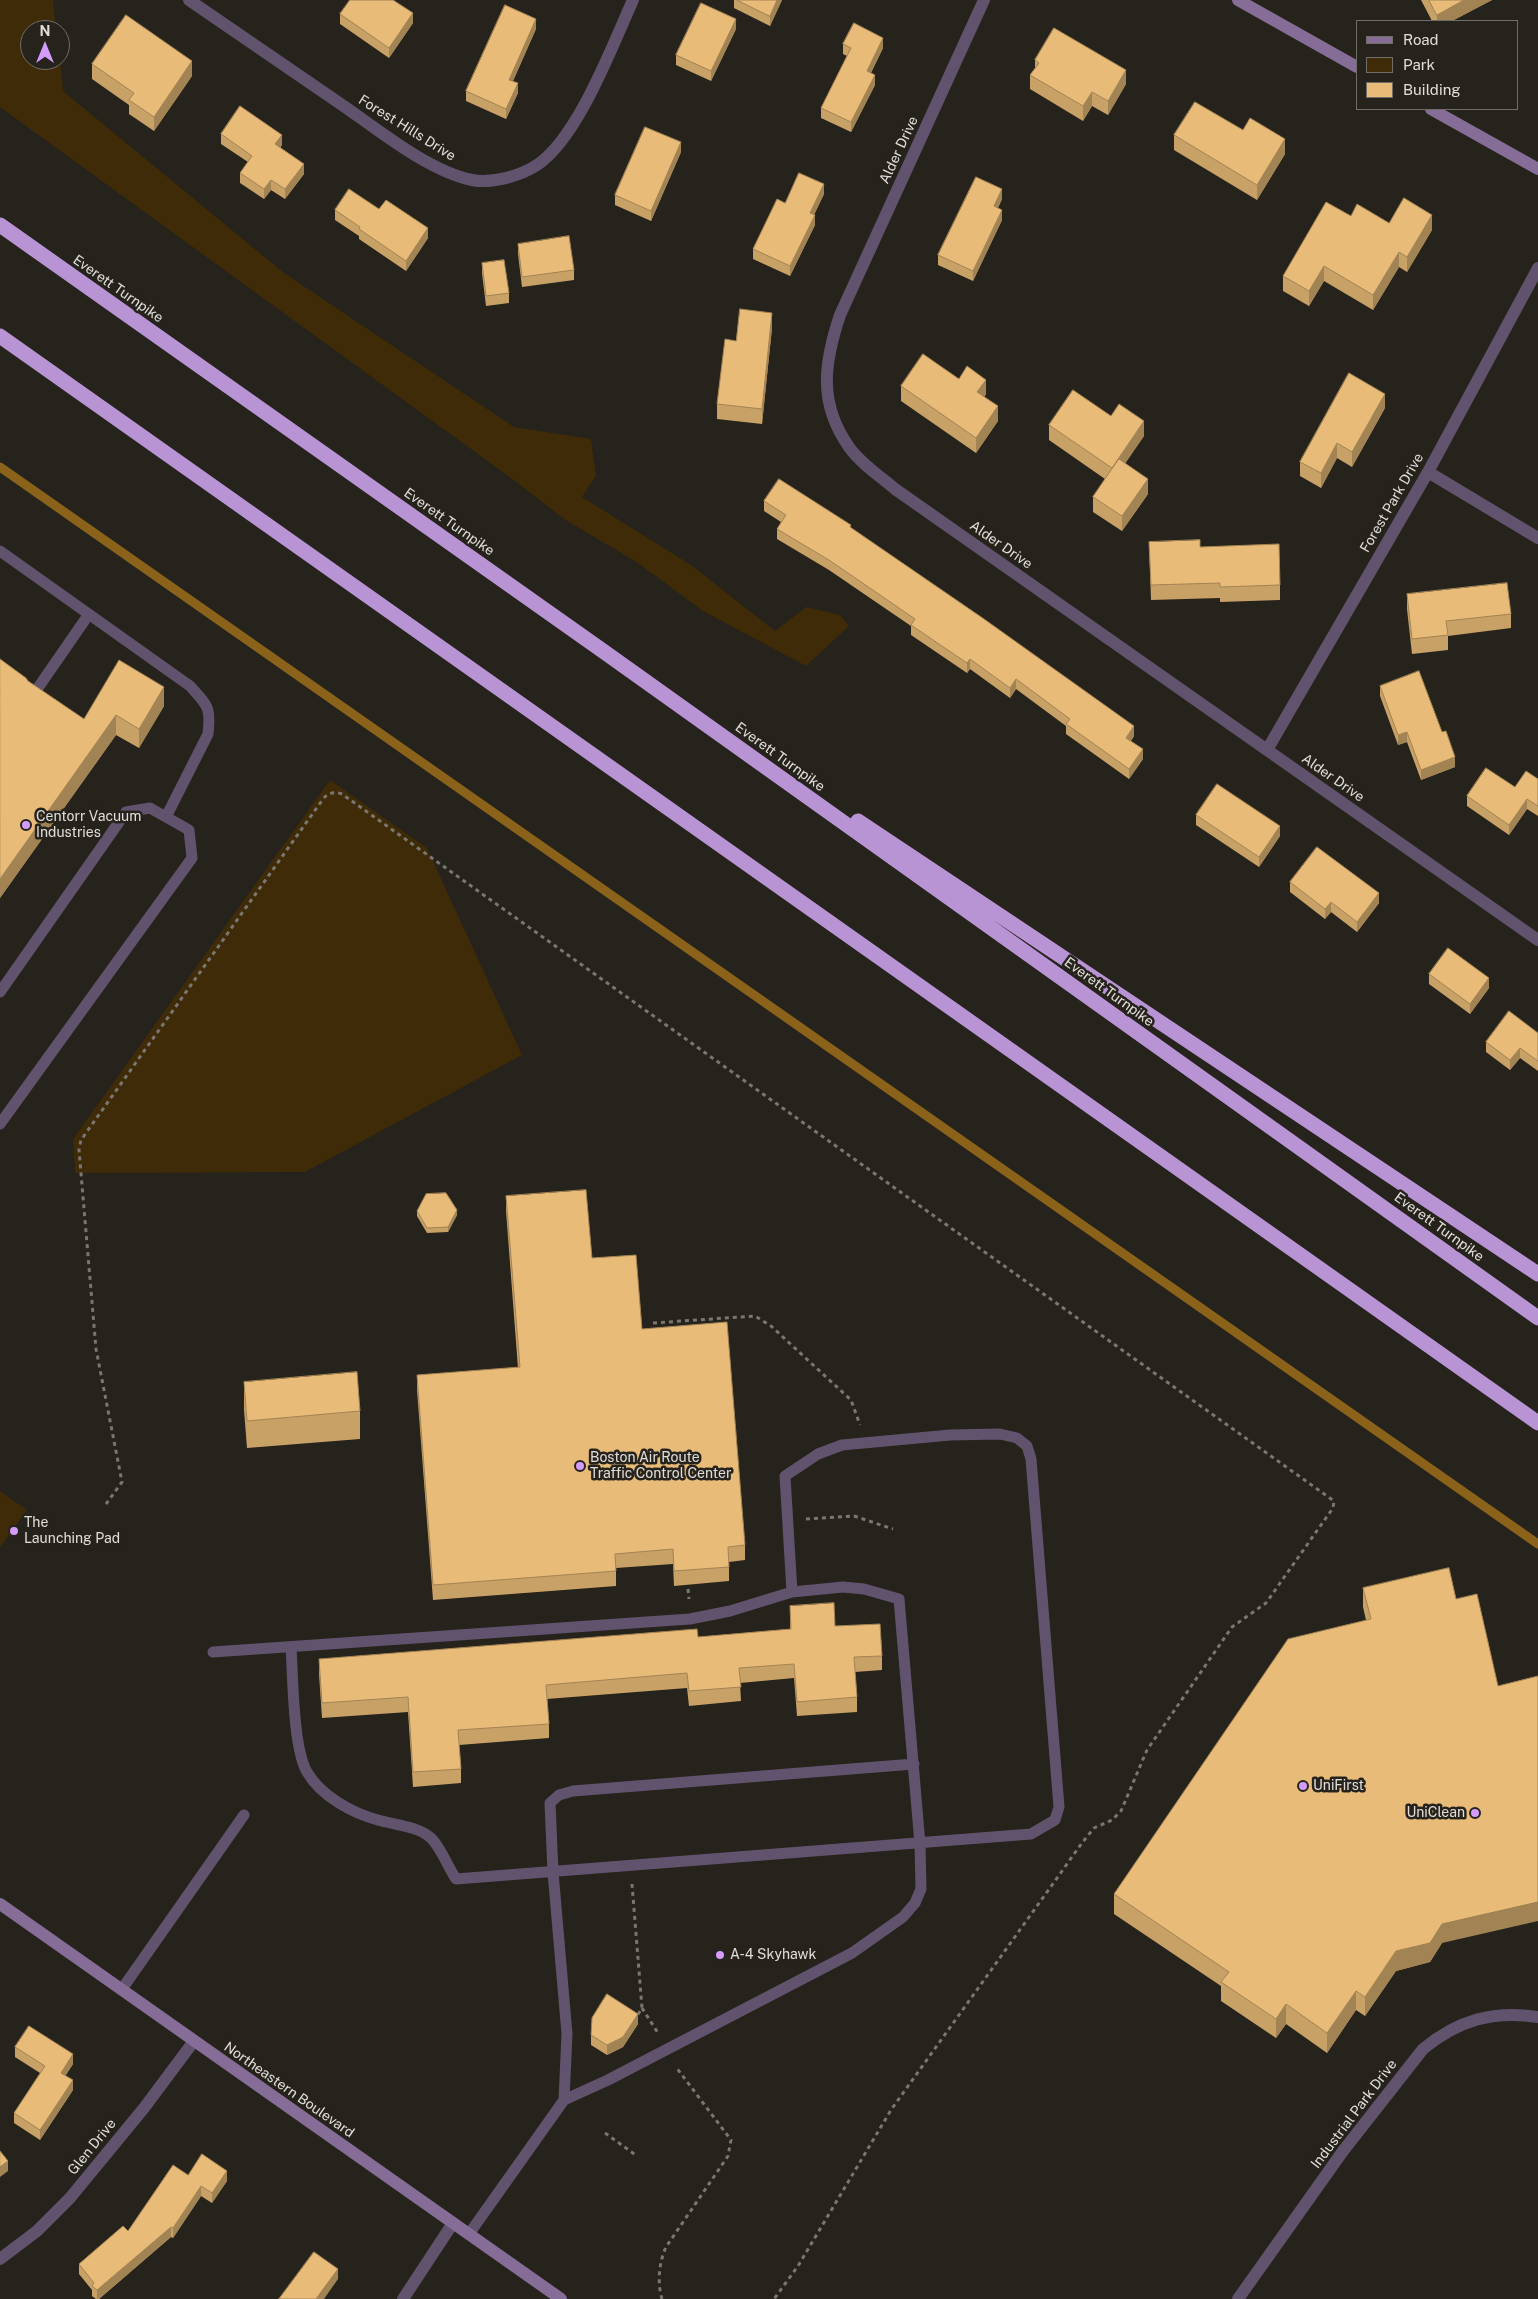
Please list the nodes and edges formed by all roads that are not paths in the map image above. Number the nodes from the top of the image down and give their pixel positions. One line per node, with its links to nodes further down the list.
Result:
1 (188, 0): 2 (street, Forest Hills Drive)
2 (633, 0)
3 (984, 0): 17 (street, Alder Drive)
4 (1238, 0): 5 (street)
5 (1356, 66)
6 (1433, 110): 7 (street)
7 (1538, 169)
8 (0, 225): 15 (highway, Everett Turnpike)
9 (1538, 268): 11 (street, Forest Park Drive)
10 (0, 336): 24 (highway)
11 (1428, 472): 12 (street); 17 (street, Forest Park Drive)
12 (1538, 538)
13 (0, 551): 14 (lane)
14 (89, 614): 16 (lane); 18 (lane)
15 (603, 651): 22 (highway); 23 (highway, Everett Turnpike)
16 (34, 695)
17 (1267, 750): 19 (street, Alder Drive)
18 (166, 817): 20 (lane); 21 (lane)
19 (1538, 940)
20 (0, 992)
21 (0, 1124)
22 (1538, 1274)
23 (1538, 1318)
24 (1538, 1423)
25 (792, 1592): 26 (lane); 28 (lane); 30 (lane)
26 (291, 1647): 27 (lane); 31 (lane)
27 (213, 1652)
28 (914, 1764): 30 (lane); 31 (lane)
29 (244, 1815): 33 (lane)
30 (920, 1844): 31 (lane); 36 (lane)
31 (553, 1872): 36 (lane)
32 (0, 1904): 33 (street, Northeastern Boulevard)
33 (122, 1989): 35 (street, Northeastern Boulevard)
34 (1538, 2017): 42 (street, Industrial Park Drive)
35 (194, 2041): 37 (street, Northeastern Boulevard); 39 (street, Glen Drive)
36 (564, 2100): 38 (lane)
37 (453, 2223): 38 (street, Northeastern Boulevard); 40 (street)
38 (469, 2234): 41 (street, Northeastern Boulevard)
39 (0, 2259)
40 (403, 2299)
41 (561, 2299)
42 (1238, 2299)

